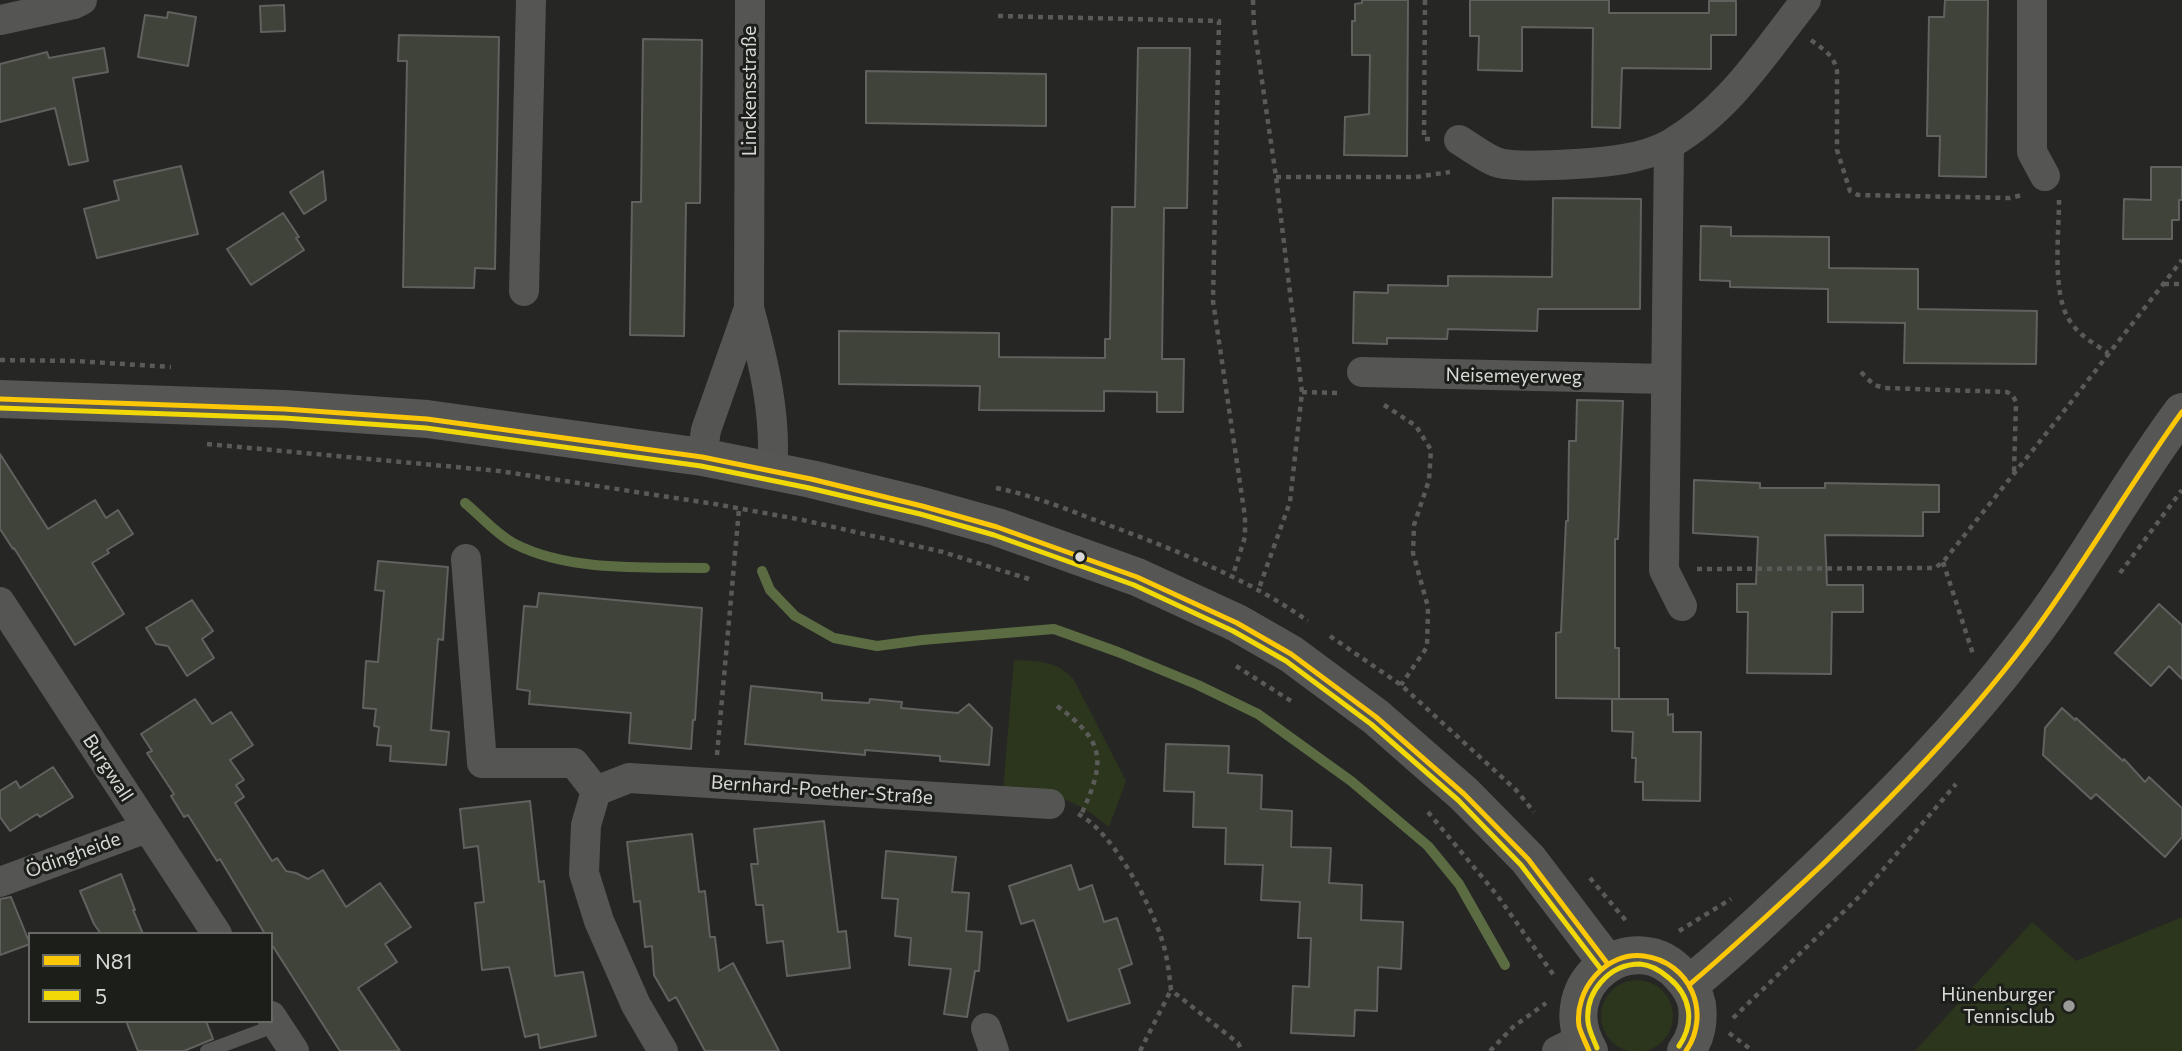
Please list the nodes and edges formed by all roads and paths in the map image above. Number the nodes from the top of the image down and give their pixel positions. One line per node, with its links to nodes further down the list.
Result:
1 (82, 0): 9 (street)
2 (531, 0): 19 (street)
3 (750, 0): 20 (street, Linckensstraße)
4 (1253, 0): 15 (path)
5 (1425, 0): 11 (path)
6 (1806, 0): 10 (street)
7 (2032, 0): 14 (street)
8 (998, 16): 36 (path)
9 (0, 20)
10 (1788, 23): 12 (street); 14 (path)
11 (1459, 140): 13 (street)
12 (1669, 145): 13 (street); 23 (street)
13 (1497, 163): 15 (path)
14 (2045, 176): 21 (path)
15 (1276, 177): 25 (path)
16 (2182, 260): 17 (path)
17 (2163, 284): 18 (path); 21 (path)
18 (2182, 284)
19 (524, 291)
20 (749, 308): 29 (street, Linckensstraße); 30 (street, Linckensstraße)
21 (2108, 353): 31 (path)
22 (1861, 372): 31 (path)
23 (1666, 379): 24 (street, Neisemeyerweg); 35 (street)
24 (1362, 388): 25 (path); 43 (path)
25 (1302, 392): 38 (path)
26 (0, 399): 29 (street)
27 (2182, 412): 56 (street)
28 (204, 444): 32 (path)
29 (702, 457): 30 (street)
30 (772, 470): 54 (street)
31 (2014, 473): 34 (path)
32 (738, 509): 37 (path); 46 (path)
33 (466, 559): 47 (street)
34 (1942, 562): 35 (path); 41 (path)
35 (1664, 570): 40 (street)
36 (1232, 578)
37 (1034, 580)
38 (1258, 591)
39 (0, 602): 51 (street, Burgwall)
40 (1682, 606)
41 (1975, 658)
42 (1236, 666): 45 (path)
43 (1401, 685)
44 (1057, 706): 50 (path)
45 (1302, 708)
46 (714, 783): 47 (street, Bernhard-Poether-Straße); 48 (street, Bernhard-Poether-Straße)
47 (596, 791): 65 (street)
48 (1051, 804): 50 (path)
49 (1422, 805): 55 (path)
50 (1081, 815): 57 (path)
51 (147, 828): 52 (street, Ödingheide); 53 (street, Burgwall)
52 (0, 882)
53 (216, 932)
54 (1607, 964): 56 (street); 62 (street)
55 (1558, 982)
56 (1689, 985): 69 (street)
57 (1171, 990): 66 (path); 67 (path)
58 (1555, 996): 68 (path)
59 (274, 1021): 64 (street)
60 (270, 1023): 63 (lane)
61 (1723, 1029): 70 (path)
62 (1576, 1047)
63 (207, 1051)
64 (294, 1051)
65 (663, 1051)
66 (1140, 1051)
67 (1242, 1051)
68 (1489, 1051)
69 (1686, 1051)
70 (1753, 1051)

